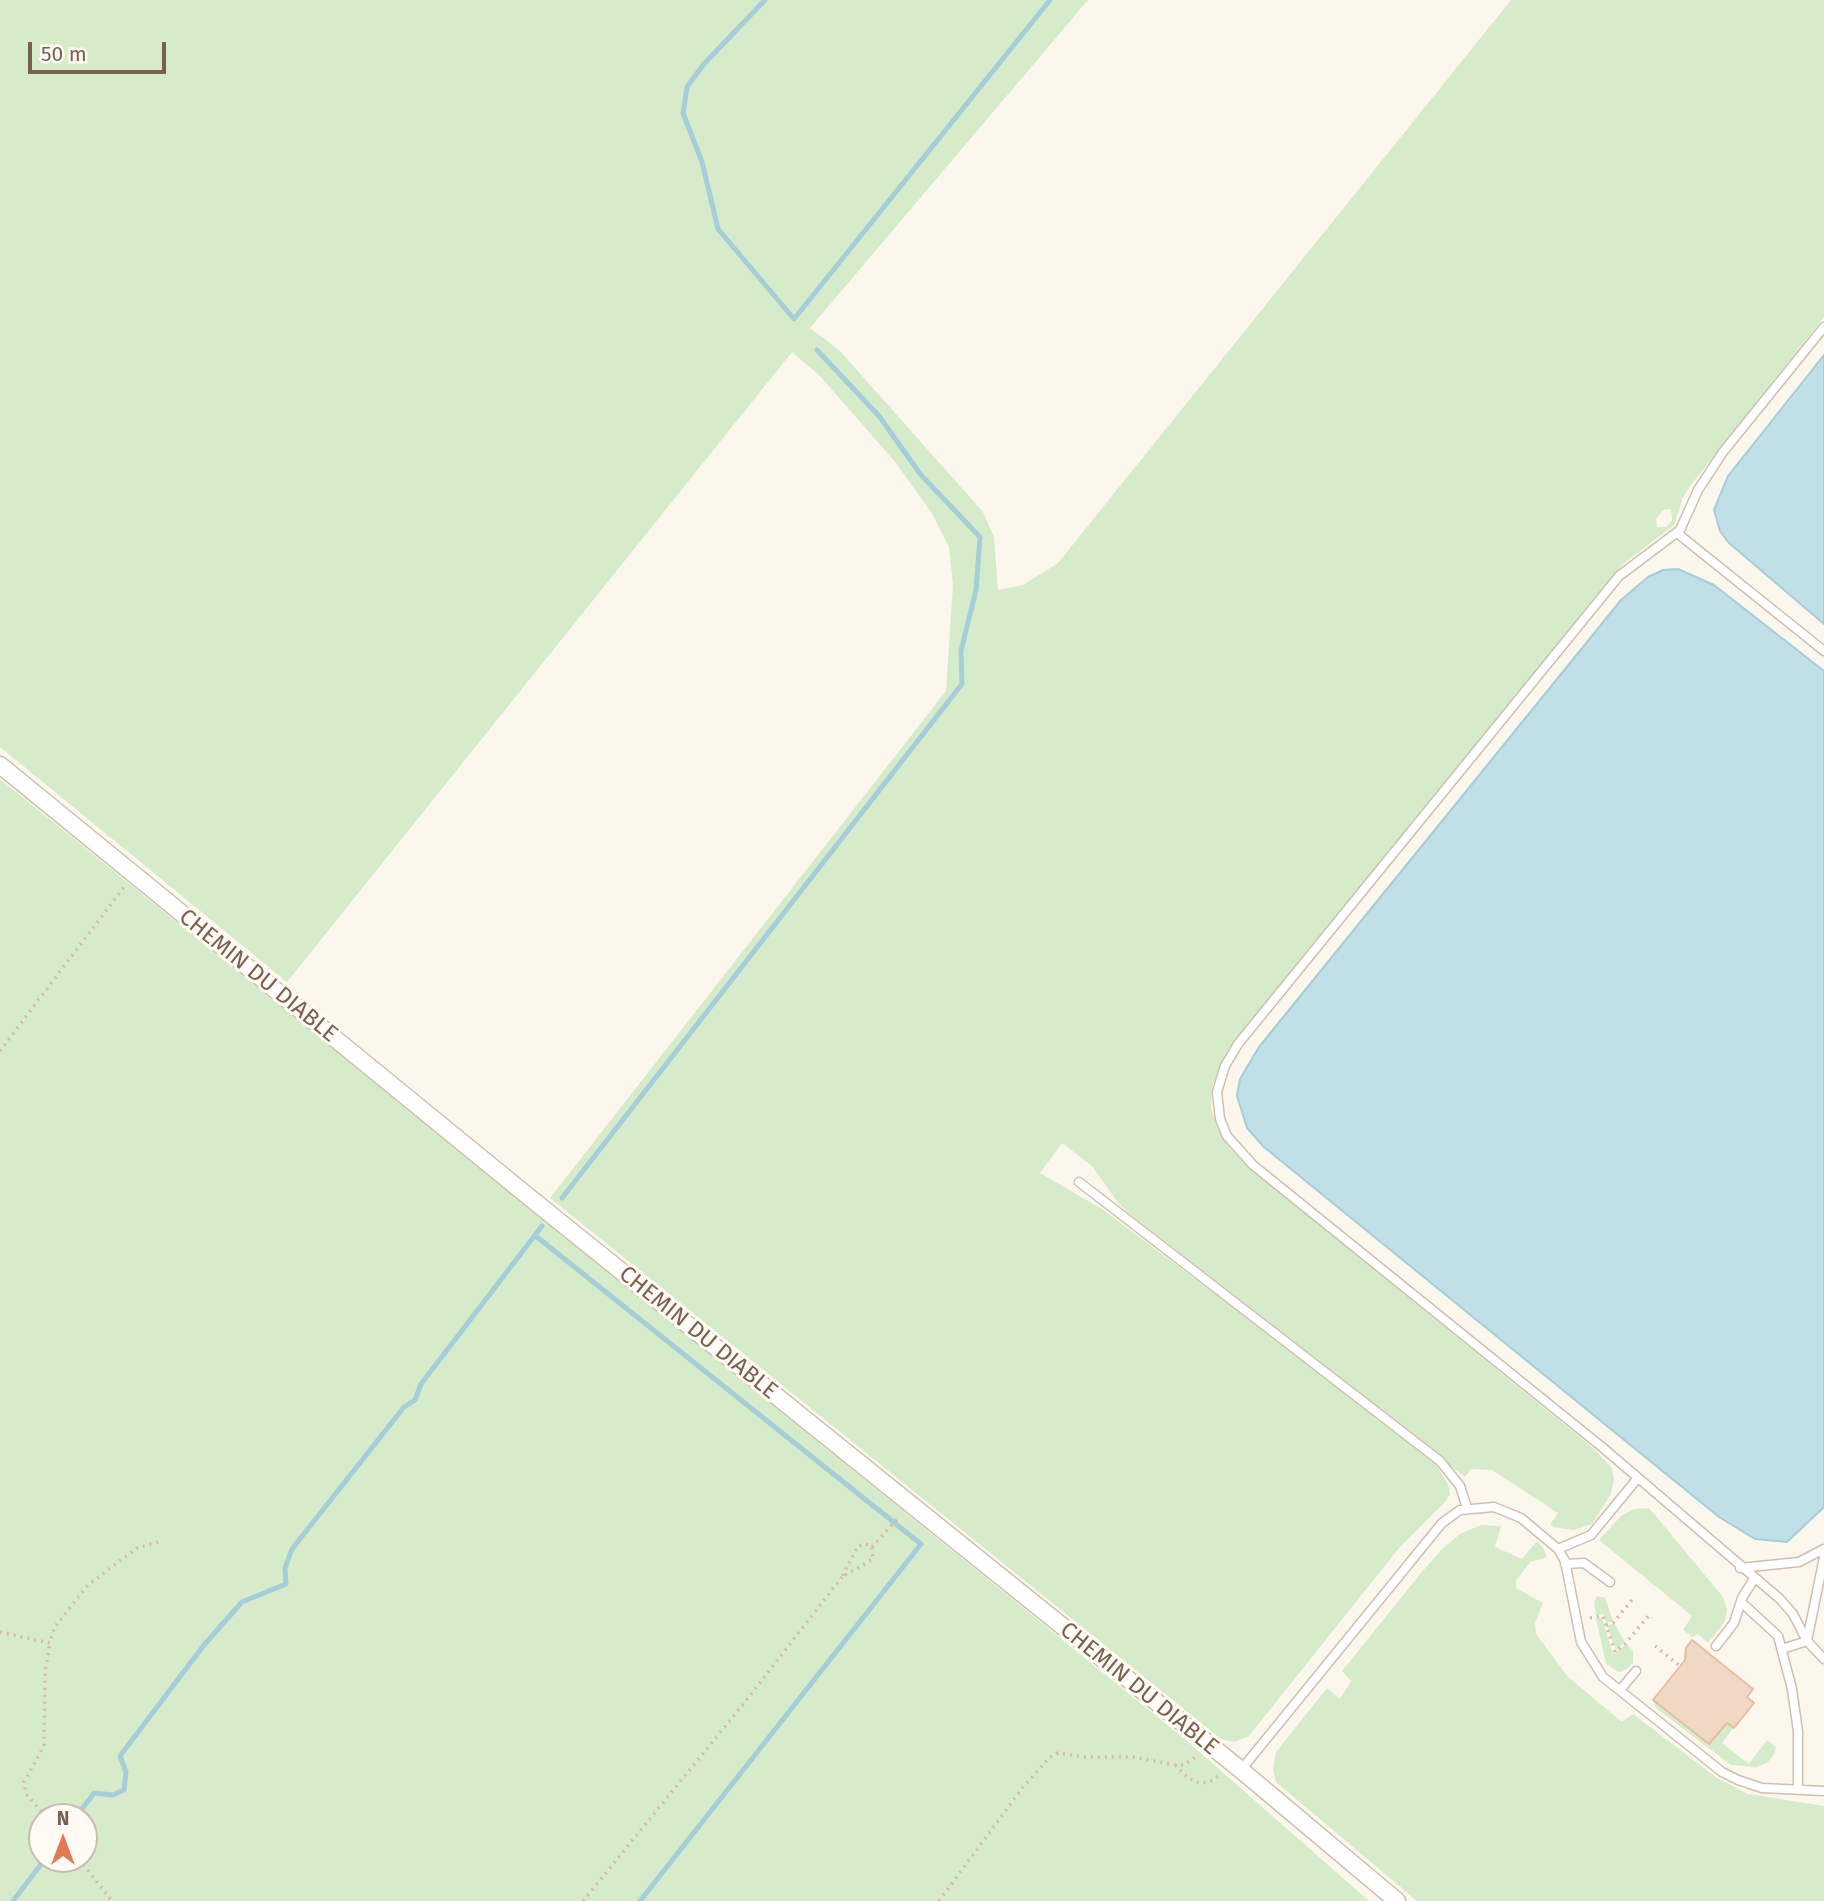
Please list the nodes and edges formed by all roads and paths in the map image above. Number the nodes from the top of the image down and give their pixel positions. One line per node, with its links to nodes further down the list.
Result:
1 (1824, 327): 2 (lane)
2 (1677, 533): 3 (lane); 8 (lane)
3 (1824, 651)
4 (0, 765): 5 (street, CHEMIN DU DIABLE)
5 (134, 874): 6 (path); 9 (street, CHEMIN DU DIABLE)
6 (0, 1051)
7 (1079, 1181): 10 (lane)
8 (1637, 1479): 13 (lane); 17 (lane)
9 (910, 1503): 12 (path); 36 (street, CHEMIN DU DIABLE)
10 (1467, 1508): 13 (lane); 38 (lane)
11 (162, 1541): 28 (path)
12 (872, 1547): 18 (path); 18 (path)
13 (1558, 1549): 16 (lane)
14 (1824, 1549): 17 (lane)
15 (1824, 1557): 27 (lane)
16 (1565, 1564): 20 (lane); 35 (lane)
17 (1740, 1568): 19 (lane)
18 (842, 1577): 44 (path)
19 (1755, 1579): 22 (lane); 27 (lane)
20 (1610, 1581)
21 (1632, 1600): 25 (path)
22 (1741, 1602): 30 (lane); 31 (lane)
23 (1650, 1614): 25 (path)
24 (1595, 1617): 25 (path)
25 (1606, 1625)
26 (0, 1632): 28 (path)
27 (1807, 1641): 31 (lane); 32 (lane)
28 (50, 1643): 41 (path)
29 (1655, 1646): 33 (path)
30 (1716, 1646)
31 (1782, 1649): 39 (lane)
32 (1824, 1659)
33 (1680, 1666)
34 (1636, 1671): 35 (lane)
35 (1620, 1690): 39 (lane)
36 (1207, 1743): 37 (path); 38 (street, CHEMIN DU DIABLE)
37 (1175, 1765): 38 (path); 45 (path)
38 (1237, 1767): 46 (street, CHEMIN DU DIABLE)
39 (1798, 1789): 40 (lane)
40 (1824, 1791)
41 (34, 1803)
42 (90, 1873): 43 (path)
43 (112, 1901)
44 (583, 1901)
45 (939, 1901)
46 (1397, 1901)

